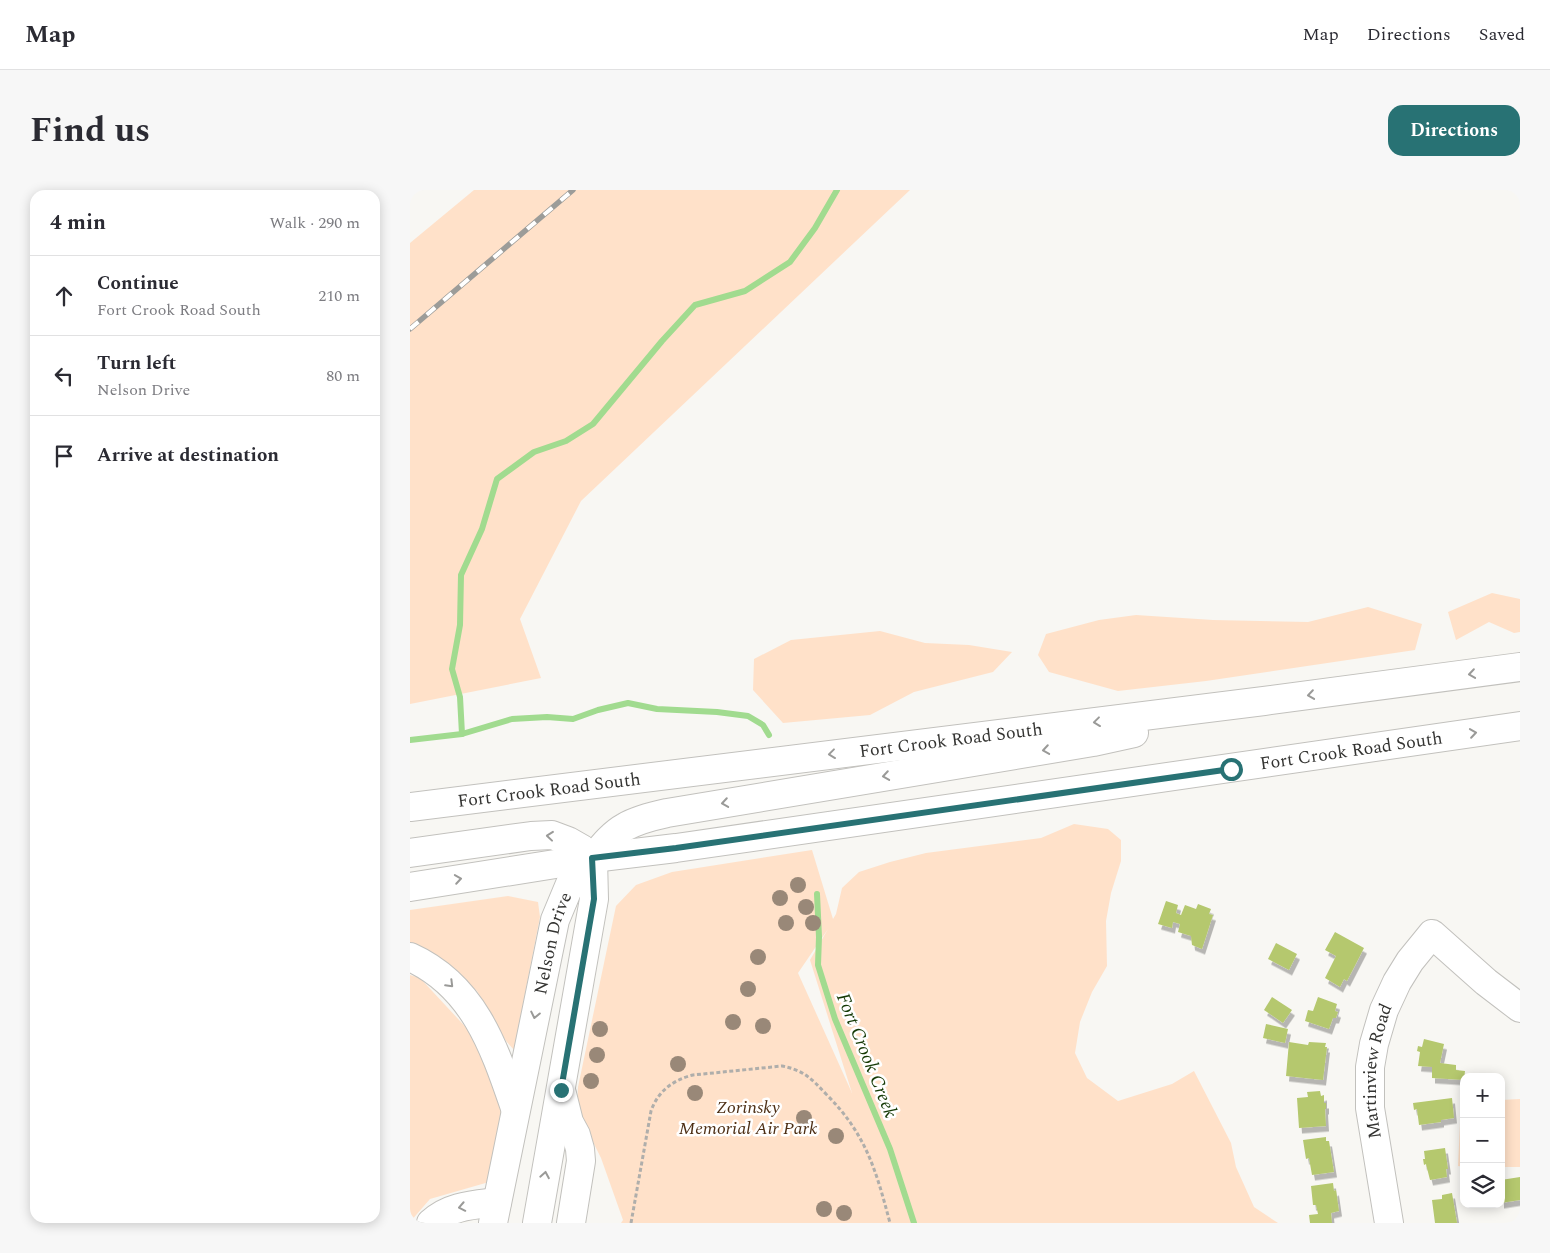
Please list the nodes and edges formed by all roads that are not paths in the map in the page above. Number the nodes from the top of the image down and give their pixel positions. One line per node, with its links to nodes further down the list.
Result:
1 (1520, 667): 2 (main road, Fort Crook Road South, one-way to 2)
2 (1264, 702): 4 (main road, Fort Crook Road South, one-way to 4); 6 (main road, one-way to 6)
3 (1520, 726): 6 (main road, Fort Crook Road South, one-way to 3)
4 (410, 806)
5 (410, 853): 6 (main road, one-way to 5)
6 (592, 858): 7 (main road, Fort Crook Road South, one-way to 6); 10 (main road, Nelson Drive); 11 (main road, Nelson Drive, one-way to 11)
7 (410, 887)
8 (410, 957): 11 (main road, one-way to 11)
9 (1520, 1008): 16 (main road, Martinview Road)
10 (561, 1090): 14 (main road, Nelson Drive, one-way to 10); 15 (main road)
11 (515, 1108): 12 (main road, Nelson Drive)
12 (495, 1212): 13 (main road, one-way to 13)
13 (431, 1223)
14 (536, 1223)
15 (571, 1223)
16 (1389, 1223)

